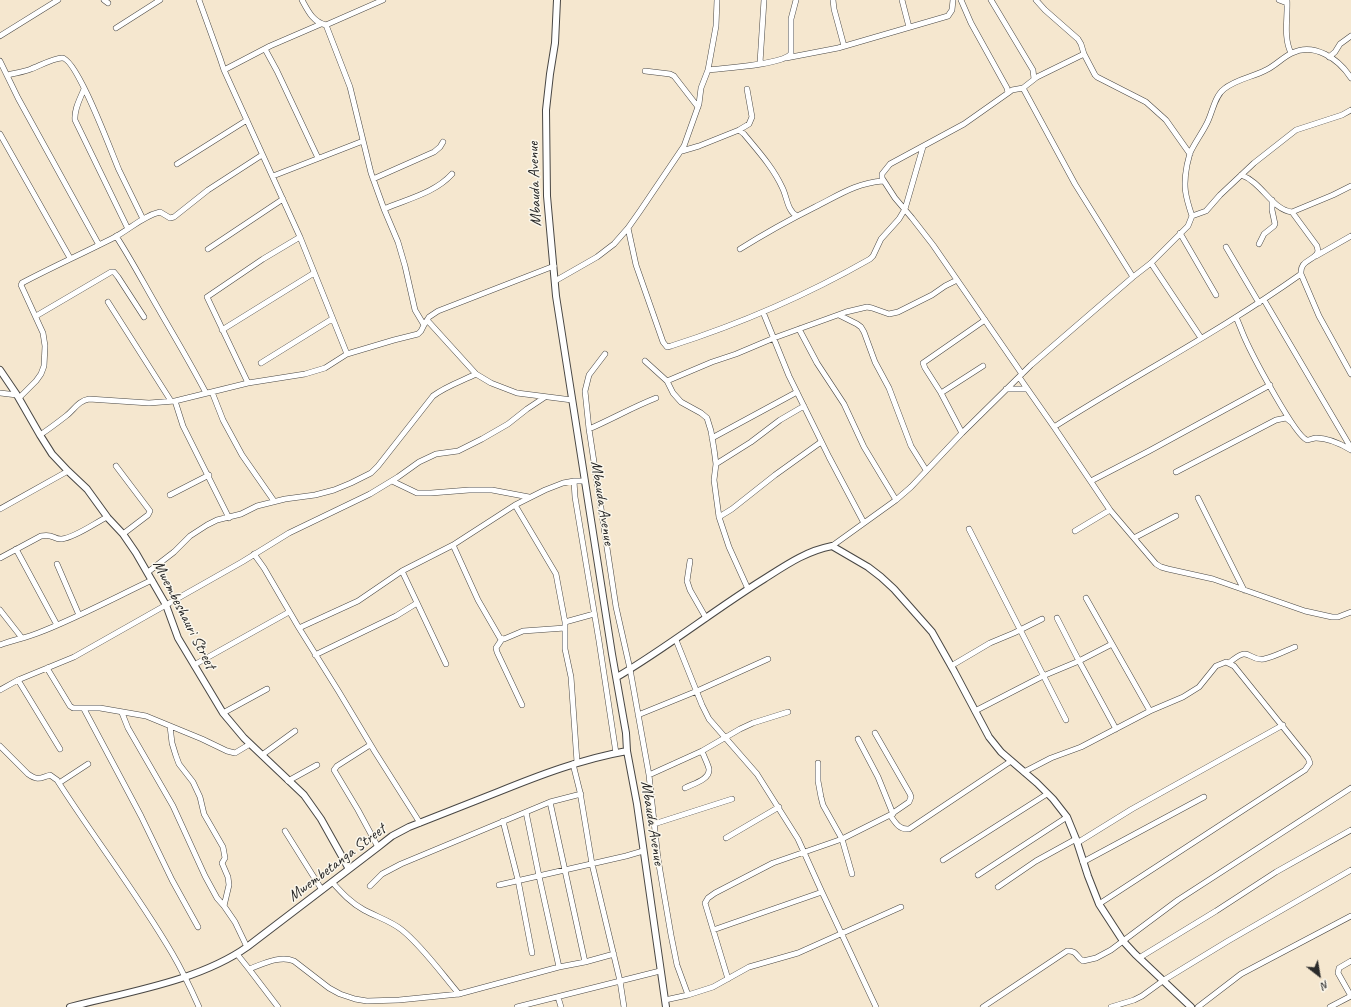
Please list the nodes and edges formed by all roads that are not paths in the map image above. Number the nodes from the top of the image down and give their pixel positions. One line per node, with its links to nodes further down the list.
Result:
1 (58, 0): 21 (street)
2 (160, 0): 20 (street)
3 (198, 0): 31 (street)
4 (302, 0): 18 (street)
5 (383, 0): 18 (street)
6 (557, 0): 82 (street, Mbauda Avenue)
7 (717, 0): 32 (street)
8 (764, 0): 30 (street)
9 (796, 0): 28 (street)
10 (833, 0): 23 (street)
11 (902, 0): 19 (street)
12 (953, 0): 19 (street)
13 (961, 0): 40 (street)
14 (991, 0): 36 (street)
15 (1036, 0): 26 (street)
16 (1279, 0): 17 (street)
17 (1287, 2): 25 (street)
18 (323, 24): 24 (street); 46 (street)
19 (909, 27): 23 (street)
20 (116, 28)
21 (0, 36)
22 (1351, 36): 27 (street)
23 (844, 46): 28 (street)
24 (265, 49): 31 (street); 52 (street)
25 (1291, 53): 27 (street); 50 (street)
26 (1084, 54): 36 (street); 50 (street)
27 (1329, 57): 35 (street)
28 (786, 58): 30 (street)
29 (0, 61): 34 (street)
30 (760, 63): 32 (street)
31 (224, 70): 43 (street)
32 (708, 70): 41 (street)
33 (645, 71): 41 (street)
34 (8, 75): 38 (street); 75 (street)
35 (1351, 78)
36 (1034, 79): 37 (street)
37 (1022, 88): 40 (street); 85 (street)
38 (84, 89): 67 (street); 69 (street)
39 (747, 89): 44 (street)
40 (1008, 93): 48 (street)
41 (698, 107): 49 (street)
42 (1351, 110): 55 (street)
43 (247, 120): 51 (street); 53 (street)
44 (739, 130): 49 (street); 65 (street)
45 (0, 134): 80 (street)
46 (363, 141): 52 (street); 57 (street)
47 (443, 142): 57 (street)
48 (923, 147): 58 (street); 63 (street)
49 (682, 151): 68 (street)
50 (1190, 154): 66 (street)
51 (262, 155): 56 (street); 67 (street)
52 (318, 158): 56 (street)
53 (178, 164)
54 (452, 174): 62 (street)
55 (1242, 175): 61 (street); 66 (street)
56 (273, 176): 60 (street)
57 (373, 179): 62 (street)
58 (883, 181): 63 (street); 65 (street)
59 (1351, 186): 64 (street)
60 (283, 199): 73 (street); 77 (street)
61 (1272, 200): 64 (street); 74 (street)
62 (384, 209): 98 (street)
63 (905, 209): 86 (street); 91 (street)
64 (1292, 212): 79 (street)
65 (797, 216): 78 (street)
66 (1192, 216): 70 (street)
67 (143, 219): 69 (street)
68 (628, 228): 87 (street); 91 (street)
69 (128, 229): 71 (street)
70 (1180, 233): 81 (street); 88 (street)
71 (116, 236): 75 (street); 119 (street)
72 (1351, 236): 79 (street)
73 (300, 237): 83 (street); 100 (street)
74 (1259, 244)
75 (99, 245): 80 (street)
76 (1226, 247): 90 (street)
77 (208, 249)
78 (740, 249)
79 (1315, 256): 84 (street)
80 (70, 258): 93 (street)
81 (1151, 263): 85 (street); 102 (street)
82 (554, 266): 87 (street, Mbauda Avenue); 98 (street)
83 (314, 273): 96 (street); 100 (street)
84 (1301, 274): 90 (street); 110 (street)
85 (1133, 277): 111 (street)
86 (957, 280): 92 (street); 97 (street)
87 (555, 281): 124 (street, Mbauda Avenue)
88 (1216, 295)
89 (108, 302): 125 (street)
90 (1261, 302): 95 (street); 134 (street)
91 (764, 312): 101 (street)
92 (839, 315): 99 (street); 137 (street)
93 (36, 316): 94 (street); 121 (street)
94 (144, 317)
95 (1236, 317): 102 (street); 114 (street)
96 (332, 319): 103 (street); 106 (street)
97 (985, 320): 111 (street); 120 (street)
98 (425, 323): 103 (street); 109 (street)
99 (799, 329): 101 (street); 148 (street)
100 (222, 330): 113 (street)
101 (774, 338): 112 (street); 117 (street)
102 (1202, 338): 128 (street)
103 (347, 354): 113 (street)
104 (605, 354): 129 (street)
105 (645, 361): 112 (street)
106 (261, 364)
107 (983, 366): 120 (street)
108 (0, 370): 121 (street, Mwembeshauri Street)
109 (476, 374): 122 (street); 149 (street)
110 (1351, 374)
111 (1020, 376): 115 (street); 116 (street)
112 (667, 381): 132 (street)
113 (248, 383): 119 (street)
114 (1270, 385): 127 (street); 144 (street)
115 (1006, 389): 116 (street); 130 (street)
116 (1026, 389): 128 (street)
117 (797, 392): 126 (street); 132 (street)
118 (0, 393): 121 (street)
119 (209, 393): 125 (street); 149 (street)
120 (941, 393): 130 (street)
121 (18, 397): 131 (street, Mwembeshauri Street)
122 (545, 397): 124 (street); 141 (street)
123 (656, 398): 129 (street)
124 (572, 400): 143 (street, Mbauda Avenue)
125 (173, 401): 131 (street); 140 (street)
126 (804, 406): 133 (street); 135 (street)
127 (1291, 422): 134 (street); 139 (street)
128 (1054, 427): 144 (street)
129 (589, 429): 204 (street)
130 (962, 433): 137 (street)
131 (40, 435): 138 (street, Mwembeshauri Street)
132 (712, 438): 135 (street)
133 (821, 442): 153 (street); 157 (street)
134 (1351, 449)
135 (716, 464): 153 (street)
136 (116, 466): 160 (street)
137 (926, 470): 148 (street)
138 (68, 471): 151 (street); 155 (street, Mwembeshauri Street)
139 (1176, 472)
140 (209, 475): 145 (street); 156 (street)
141 (392, 481): 146 (street); 165 (street)
142 (574, 481): 143 (street); 146 (street); 180 (street)
143 (585, 481): 206 (street, Mbauda Avenue)
144 (1091, 481): 152 (street)
145 (170, 495)
146 (529, 497): 150 (street)
147 (1198, 498): 173 (street)
148 (896, 500): 157 (street)
149 (274, 501): 156 (street)
150 (514, 505): 162 (street); 185 (street)
151 (0, 509)
152 (1110, 510): 159 (street); 161 (street)
153 (719, 516): 172 (street)
154 (1176, 516): 161 (street)
155 (107, 517): 160 (street, Mwembeshauri Street); 164 (street)
156 (229, 518): 170 (street)
157 (864, 523): 163 (street)
158 (968, 529): 189 (street)
159 (1075, 531)
160 (123, 534): 170 (street, Mwembeshauri Street)
161 (1134, 538): 173 (street)
162 (452, 545): 169 (street); 191 (street)
163 (832, 546): 172 (street); 202 (street)
164 (16, 549): 166 (street); 186 (street)
165 (254, 554): 176 (street); 178 (street)
166 (0, 558)
167 (690, 560): 182 (street)
168 (57, 564): 181 (street)
169 (402, 571): 175 (street); 187 (street)
170 (148, 572): 171 (street, Mwembeshauri Street)
171 (152, 580): 176 (street, Mwembeshauri Street); 181 (street)
172 (748, 589): 182 (street)
173 (1244, 590): 179 (street)
174 (1086, 598): 193 (street)
175 (417, 603): 196 (street); 200 (street)
176 (166, 605): 201 (street, Mwembeshauri Street); 203 (street)
177 (0, 610): 190 (street)
178 (289, 612): 187 (street); 201 (street)
179 (1351, 612)
180 (594, 614): 185 (street); 233 (street)
181 (79, 615): 186 (street)
182 (706, 618): 192 (street)
183 (1057, 618): 198 (street)
184 (1042, 619): 189 (street)
185 (565, 622): 188 (street)
186 (57, 625): 190 (street)
187 (299, 628): 196 (street)
188 (565, 628): 191 (street); 237 (street)
189 (1020, 631): 202 (street); 205 (street)
190 (22, 638): 194 (street)
191 (502, 639): 211 (street)
192 (676, 640): 204 (street); 210 (street)
193 (1112, 644): 198 (street); 213 (street)
194 (0, 645)
195 (1295, 647): 199 (street)
196 (315, 655): 228 (street)
197 (768, 659): 210 (street)
198 (1079, 661): 205 (street); 222 (street)
199 (1229, 663): 213 (street); 220 (street)
200 (446, 664)
201 (194, 665): 217 (street, Mwembeshauri Street)
202 (951, 666): 214 (street)
203 (47, 668): 207 (street); 212 (street)
204 (630, 669): 206 (street); 218 (street)
205 (1043, 676): 214 (street); 219 (street)
206 (617, 677): 231 (street, Mbauda Avenue)
207 (18, 680): 209 (street); 230 (street)
208 (267, 689): 217 (street)
209 (0, 690)
210 (697, 691): 218 (street); 225 (street)
211 (522, 705)
212 (84, 709): 216 (street); 286 (street)
213 (1150, 710): 222 (street)
214 (975, 711): 235 (street)
215 (788, 712): 225 (street)
216 (122, 713): 221 (street); 283 (street)
217 (223, 713): 227 (street, Mwembeshauri Street)
218 (638, 715): 241 (street)
219 (1066, 720)
220 (1282, 725): 262 (street); 282 (street)
221 (170, 726): 227 (street); 283 (street)
222 (1116, 729): 240 (street)
223 (295, 730): 234 (street)
224 (875, 733): 253 (street)
225 (725, 738): 232 (street); 251 (street)
226 (858, 739): 253 (street)
227 (250, 744): 234 (street, Mwembeshauri Street)
228 (370, 745): 256 (street); 263 (street)
229 (0, 746): 243 (street)
230 (60, 749)
231 (627, 751): 233 (street, Mwembetanga Street); 264 (street, Mbauda Avenue)
232 (702, 751): 241 (street); 244 (street)
233 (616, 753): 237 (street, Mwembetanga Street)
234 (262, 755): 242 (street, Mwembeshauri Street)
235 (1011, 761): 240 (street); 253 (street)
236 (818, 762): 261 (street)
237 (575, 763): 246 (street); 256 (street, Mwembetanga Street)
238 (88, 764): 243 (street)
239 (318, 765): 242 (street)
240 (1024, 772): 247 (street)
241 (649, 775): 257 (street)
242 (288, 781): 269 (street, Mwembeshauri Street)
243 (59, 783): 300 (street)
244 (684, 788)
245 (1351, 788): 289 (street)
246 (581, 794): 250 (street); 268 (street)
247 (1047, 794): 254 (street); 266 (street)
248 (1204, 797): 267 (street)
249 (732, 799): 257 (street)
250 (550, 802): 252 (street); 270 (street)
251 (779, 807): 260 (street); 265 (street)
252 (526, 812): 255 (street); 273 (street)
253 (891, 815): 261 (street)
254 (1067, 817): 262 (street); 274 (street)
255 (503, 821): 275 (street); 278 (street)
256 (420, 823): 263 (street, Mwembetanga Street)
257 (654, 824): 305 (street)
258 (1351, 830): 294 (street)
259 (285, 831): 280 (street)
260 (726, 838)
261 (842, 839): 265 (street); 272 (street)
262 (1076, 841): 267 (street); 279 (street)
263 (378, 847): 269 (street, Mwembetanga Street)
264 (643, 851): 268 (street); 299 (street, Mbauda Avenue)
265 (804, 852): 281 (street); 287 (street)
266 (943, 860)
267 (1083, 862): 282 (street)
268 (592, 864): 270 (street); 293 (street)
269 (348, 869): 276 (street, Mwembetanga Street)
270 (566, 870): 273 (street); 296 (street)
271 (1351, 870): 302 (street)
272 (852, 874)
273 (539, 876): 275 (street); 297 (street)
274 (978, 876)
275 (518, 880): 277 (street); 291 (street)
276 (332, 882): 280 (street, Mwembetanga Street); 304 (street)
277 (499, 885)
278 (370, 886)
279 (998, 887)
280 (322, 890): 290 (street, Mwembetanga Street)
281 (822, 892): 287 (street); 288 (street)
282 (1099, 904): 289 (street)
283 (224, 906): 290 (street)
284 (901, 907): 288 (street)
285 (1351, 916): 319 (street)
286 (198, 927)
287 (713, 930): 301 (street)
288 (841, 933): 301 (street); 315 (street)
289 (1123, 941): 294 (street); 316 (street)
290 (247, 947): 292 (street, Mwembetanga Street)
291 (532, 953)
292 (237, 954): 298 (street); 300 (street, Mwembetanga Street)
293 (614, 954): 296 (street); 303 (street)
294 (1139, 958): 302 (street)
295 (1351, 961): 306 (street)
296 (585, 962): 297 (street)
297 (559, 967): 304 (street)
298 (249, 969): 304 (street); 311 (street)
299 (660, 971): 303 (street); 308 (street, Mbauda Avenue)
300 (184, 976): 309 (street, Mwembetanga Street); 310 (street)
301 (728, 980): 305 (street)
302 (1164, 980): 317 (street); 318 (street)
303 (620, 981): 307 (street); 314 (street)
304 (459, 994)
305 (688, 995): 308 (street)
306 (1351, 996): 320 (street)
307 (558, 997): 312 (street); 313 (street)
308 (665, 1004)
309 (70, 1007)
310 (199, 1007)
311 (278, 1007)
312 (517, 1007)
313 (561, 1007)
314 (624, 1007)
315 (876, 1007)
316 (983, 1007)
317 (1111, 1007)
318 (1191, 1007)
319 (1198, 1007)
320 (1330, 1007)

